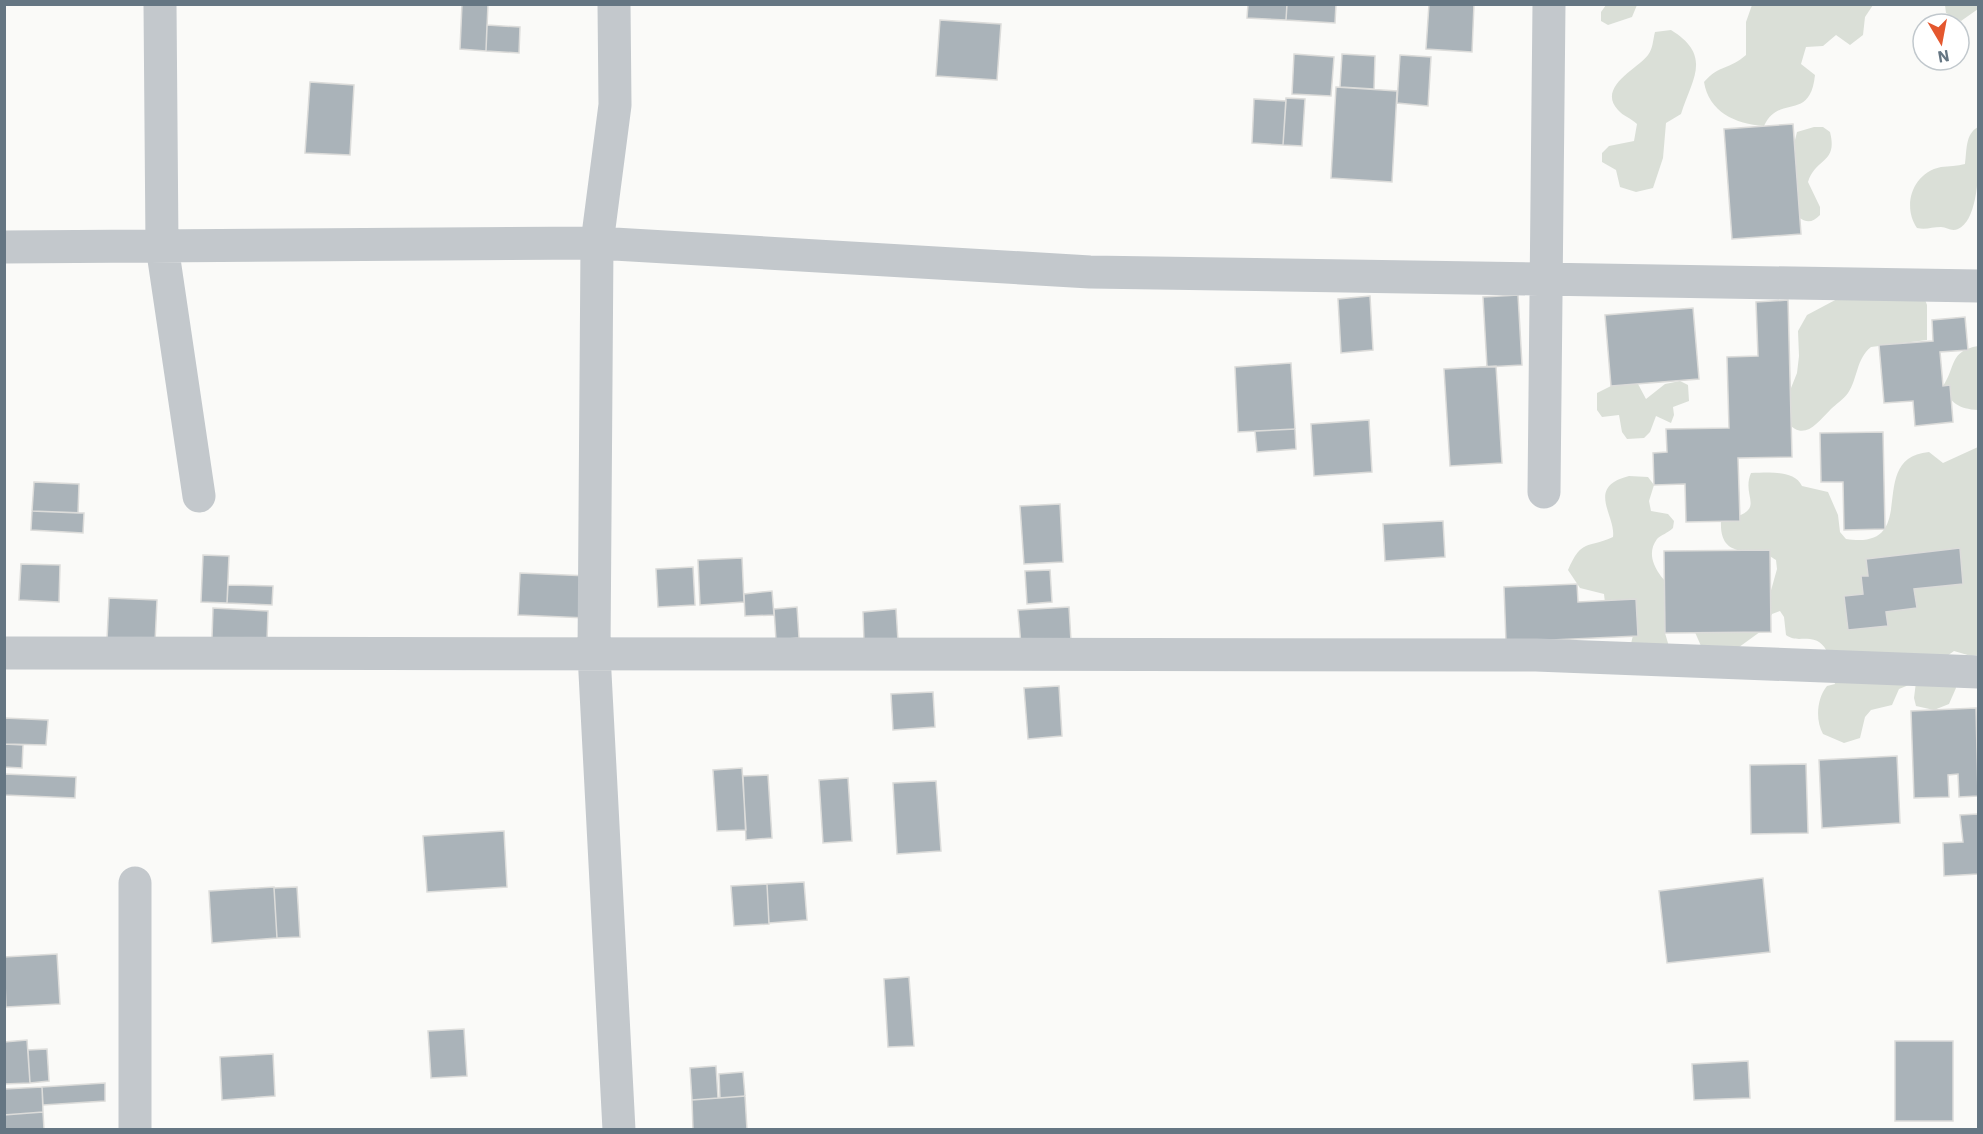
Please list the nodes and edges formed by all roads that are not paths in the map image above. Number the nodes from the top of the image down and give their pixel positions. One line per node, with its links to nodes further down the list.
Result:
1 (160, 4): 5 (street)
2 (614, 4): 4 (street)
3 (1549, 4): 7 (street)
4 (597, 243): 5 (street); 7 (street); 12 (street)
5 (162, 246): 6 (street); 10 (street)
6 (4, 247)
7 (1545, 278): 8 (street); 9 (street)
8 (1978, 286)
9 (1544, 492)
10 (199, 496)
11 (4, 653): 12 (street)
12 (594, 654): 13 (street); 16 (street)
13 (1978, 672)
14 (135, 883): 15 (street)
15 (135, 1130)
16 (619, 1130)

